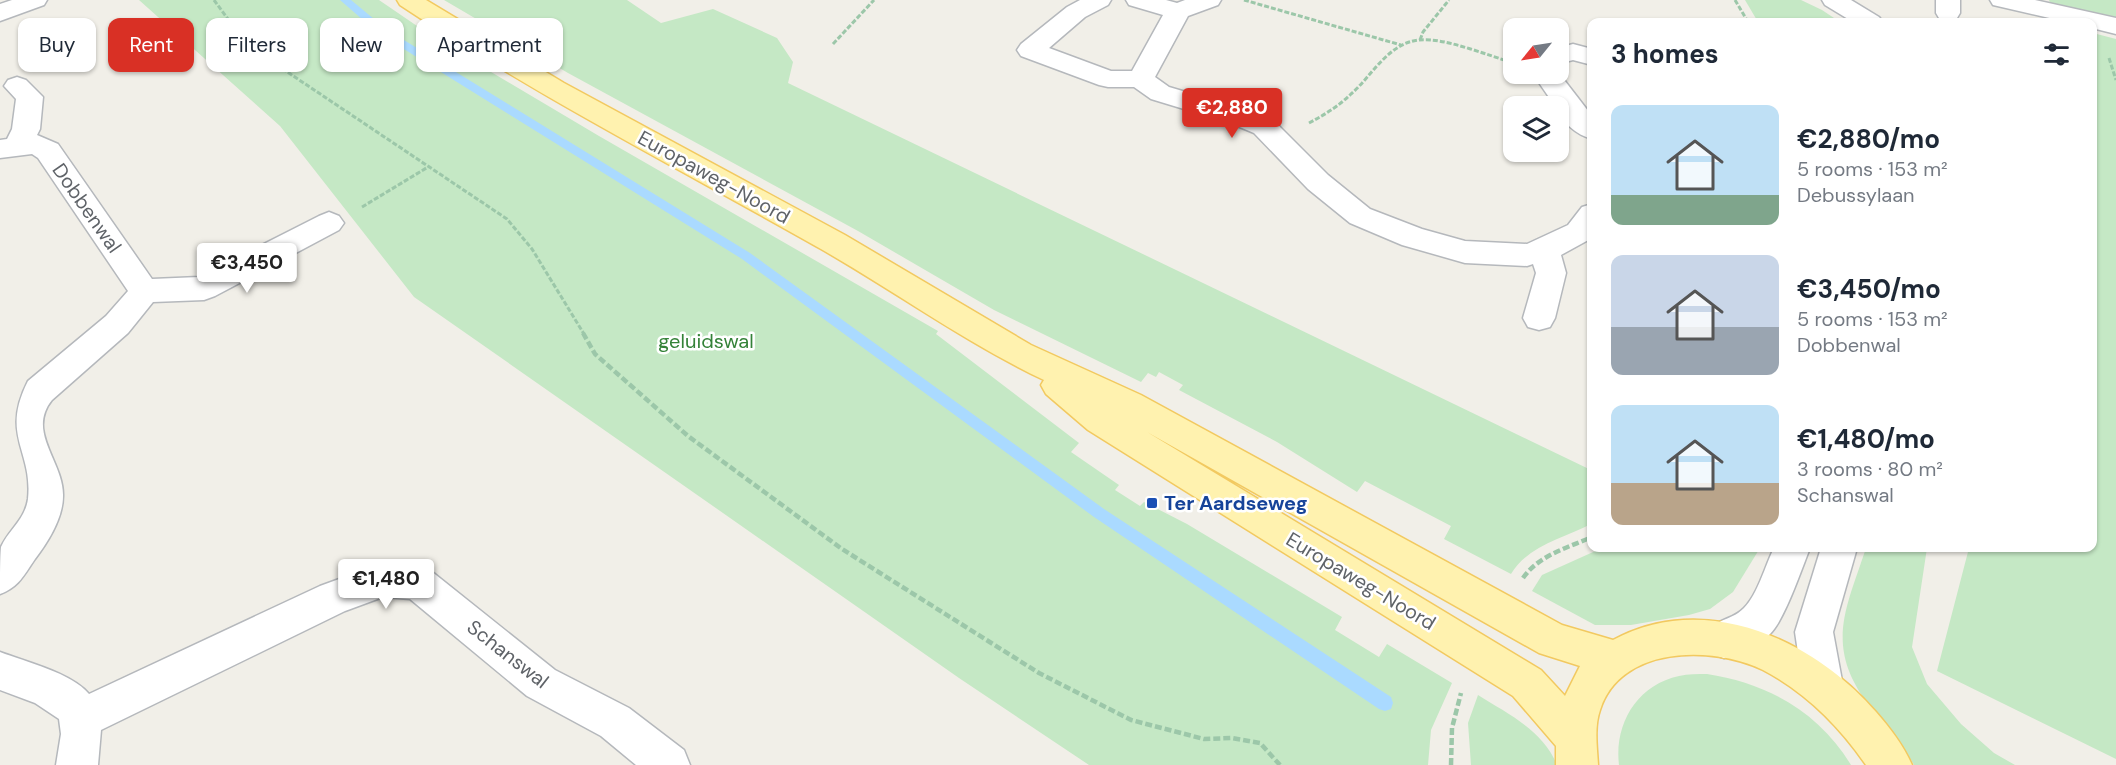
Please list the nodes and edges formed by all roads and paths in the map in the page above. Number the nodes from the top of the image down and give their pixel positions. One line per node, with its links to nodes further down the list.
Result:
1 (35, 0): 14 (street)
2 (214, 0): 32 (path)
3 (409, 0): 38 (main road, Europaweg-Noord)
4 (874, 0): 21 (path)
5 (1099, 0): 26 (street)
6 (1138, 0): 13 (street)
7 (1209, 0): 13 (street)
8 (1244, 0): 22 (path)
9 (1449, 0): 20 (path)
10 (1735, 0): 15 (path)
11 (1834, 0): 16 (street)
12 (2002, 0): 17 (street)
13 (1178, 11): 26 (street)
14 (0, 14)
15 (1746, 18)
16 (1863, 18)
17 (2081, 18)
18 (2097, 22): 19 (street)
19 (2116, 26)
20 (1420, 40): 22 (path); 25 (path)
21 (833, 44)
22 (1402, 45): 30 (path)
23 (1569, 53): 24 (street)
24 (1587, 56)
25 (1503, 60)
26 (1140, 79): 30 (street)
27 (1553, 84): 29 (street)
28 (17, 86): 31 (street, Dobbenwal)
29 (1587, 126)
30 (1280, 140): 35 (street)
31 (9, 147): 36 (street, Dobbenwal)
32 (428, 166): 34 (path); 51 (path)
33 (1587, 223): 35 (street)
34 (329, 224): 36 (street)
35 (1545, 250): 37 (street)
36 (144, 291): 39 (street)
37 (1539, 318)
38 (1020, 354): 44 (main road, Europaweg-Noord); 48 (main road, Europaweg-Noord)
39 (13, 437): 42 (street)
40 (1790, 552): 43 (street)
41 (1838, 552): 46 (street)
42 (0, 577)
43 (1724, 640): 44 (main road); 46 (main road)
44 (1615, 658): 48 (main road)
45 (0, 671): 47 (street)
46 (1823, 686): 52 (main road)
47 (79, 720): 49 (street); 50 (street, Schanswal)
48 (1576, 751)
49 (77, 765)
50 (669, 765)
51 (1280, 765)
52 (1891, 765)

